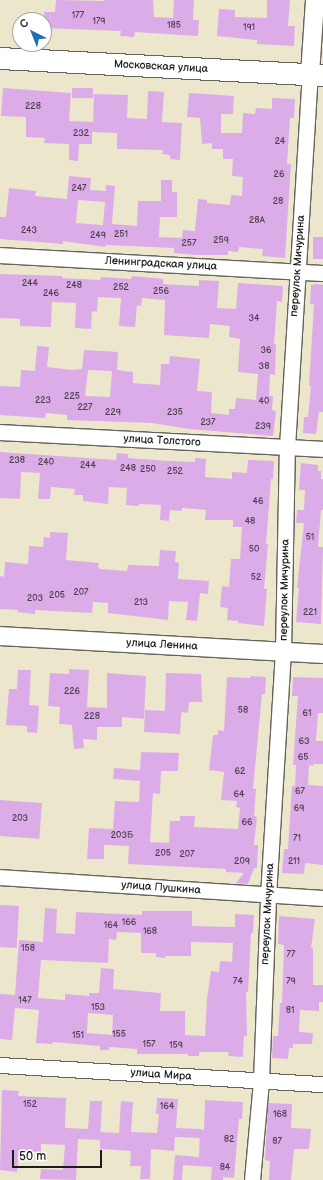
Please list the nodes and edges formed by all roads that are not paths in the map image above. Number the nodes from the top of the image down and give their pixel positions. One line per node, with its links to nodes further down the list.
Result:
1 (314, 0): 3 (street, переулок Мичурина)
2 (0, 58): 3 (main road, Московская улица)
3 (317, 75): 5 (street, переулок Мичурина)
4 (0, 255): 5 (street, Ленинградская улица)
5 (297, 272): 6 (street, Ленинградская улица); 8 (street, переулок Мичурина)
6 (323, 273)
7 (0, 432): 8 (street, улица Толстого)
8 (287, 447): 9 (street, улица Толстого); 11 (street, переулок Мичурина)
9 (323, 450)
10 (0, 636): 11 (street, улица Ленина)
11 (283, 651): 12 (street, улица Ленина); 14 (street, переулок Мичурина)
12 (323, 654)
13 (0, 877): 14 (street, улица Пушкина)
14 (268, 896): 15 (street, улица Пушкина); 17 (street, переулок Мичурина)
15 (323, 898)
16 (0, 1065): 17 (street, улица Мира)
17 (261, 1081): 18 (street, улица Мира); 19 (street, переулок Мичурина)
18 (323, 1084)
19 (252, 1180)

